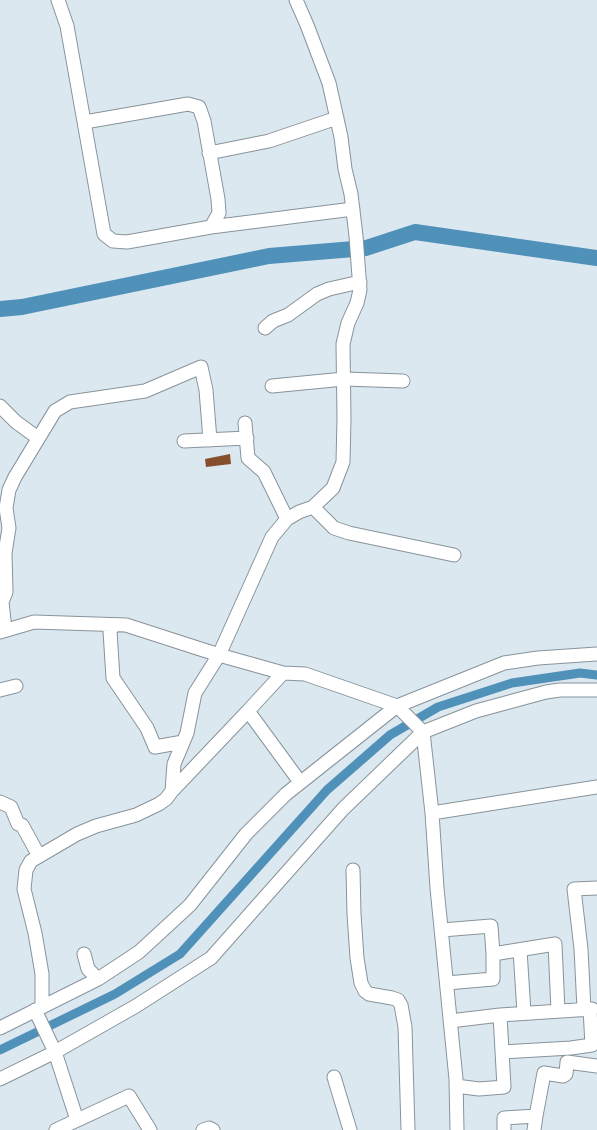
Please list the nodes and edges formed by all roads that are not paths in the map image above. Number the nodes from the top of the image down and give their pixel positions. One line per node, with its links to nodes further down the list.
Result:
1 (58, 0): 4 (street)
2 (296, 0): 3 (street)
3 (337, 118): 5 (street); 6 (street)
4 (85, 122): 5 (street); 7 (street)
5 (210, 153): 7 (street)
6 (353, 209): 7 (street); 8 (street)
7 (211, 227)
8 (360, 282): 9 (street); 10 (street)
9 (264, 328)
10 (344, 376): 11 (street); 12 (street); 19 (street)
11 (403, 381)
12 (272, 386)
13 (0, 406): 15 (street)
14 (245, 423): 16 (street)
15 (38, 438): 17 (street); 23 (street)
16 (247, 438): 17 (street); 20 (street)
17 (210, 440): 18 (street)
18 (184, 441)
19 (313, 507): 20 (street); 21 (street)
20 (287, 519): 25 (street)
21 (454, 555)
22 (114, 625): 23 (street); 25 (street); 33 (street)
23 (2, 631)
24 (597, 654): 30 (street)
25 (219, 655): 26 (street); 33 (street)
26 (283, 673): 30 (street); 31 (street)
27 (16, 686): 28 (street)
28 (0, 690)
29 (597, 690): 32 (street)
30 (400, 710): 32 (street); 34 (street)
31 (248, 711): 34 (street); 36 (street)
32 (420, 729): 38 (street); 55 (street)
33 (183, 742): 36 (street)
34 (300, 782): 46 (street)
35 (597, 787): 38 (street)
36 (172, 791): 39 (street)
37 (0, 802): 39 (street)
38 (432, 813): 42 (street)
39 (39, 856): 48 (street)
40 (353, 870): 68 (street)
41 (597, 888): 49 (street)
42 (442, 930): 45 (street); 47 (street)
43 (520, 950): 45 (street); 50 (street); 51 (street)
44 (84, 954): 46 (street)
45 (493, 954): 47 (street)
46 (98, 979): 48 (street)
47 (447, 983): 53 (street)
48 (38, 1009): 54 (street); 55 (street)
49 (590, 1009): 50 (street); 56 (street)
50 (558, 1011): 51 (street)
51 (524, 1013): 52 (street)
52 (500, 1015): 53 (street); 56 (street)
53 (450, 1021): 60 (street)
54 (0, 1028)
55 (55, 1052): 59 (street); 62 (street)
56 (502, 1052): 60 (street)
57 (597, 1066): 61 (street)
58 (334, 1077): 67 (street)
59 (0, 1079)
60 (456, 1086): 69 (street)
61 (536, 1116): 70 (street); 71 (street)
62 (77, 1120): 63 (street); 64 (street)
63 (56, 1130)
64 (150, 1130)
65 (203, 1130): 66 (street)
66 (213, 1130)
67 (350, 1130)
68 (408, 1130)
69 (456, 1130)
70 (504, 1130)
71 (534, 1130)

